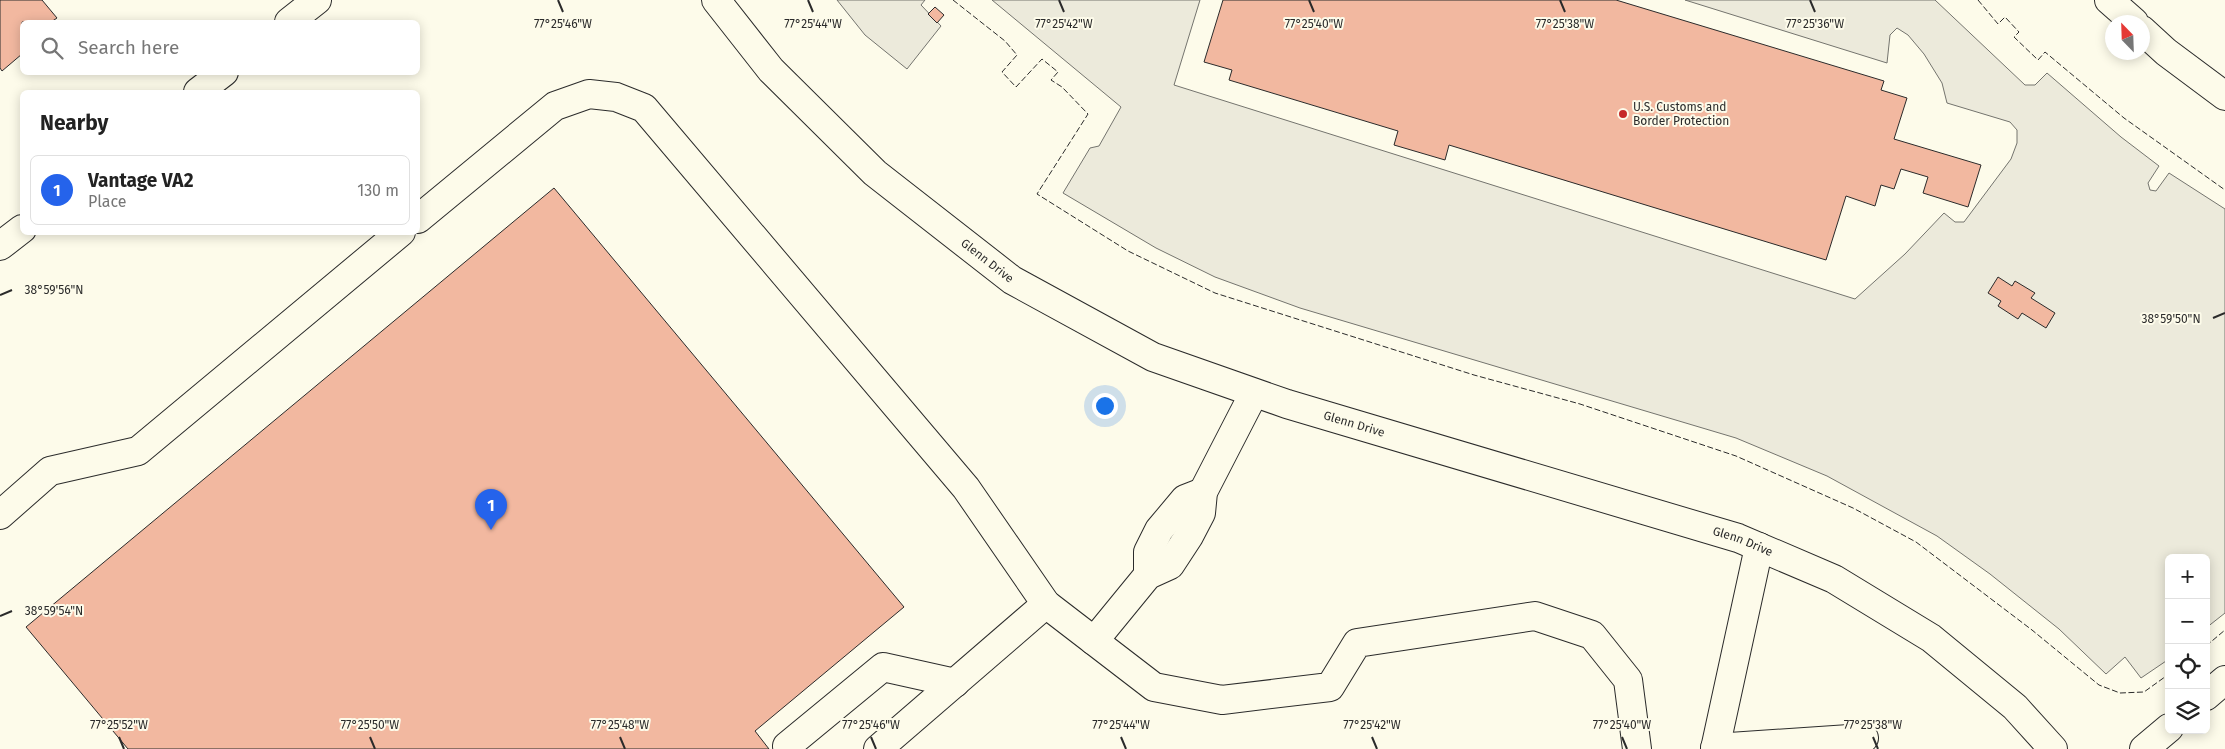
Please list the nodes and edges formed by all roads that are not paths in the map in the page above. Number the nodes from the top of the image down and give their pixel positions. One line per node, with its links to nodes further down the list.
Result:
1 (318, 0): 5 (street)
2 (716, 0): 14 (street, Glenn Drive)
3 (2109, 0): 4 (street)
4 (2126, 15)
5 (291, 20)
6 (2150, 37): 9 (street)
7 (220, 75): 8 (street)
8 (201, 90)
9 (2225, 96)
10 (420, 217): 17 (street)
11 (20, 231): 13 (street)
12 (397, 235): 15 (street)
13 (0, 246)
14 (1254, 393): 16 (street, Glenn Drive); 18 (street)
15 (0, 515)
16 (1759, 546): 25 (street); 28 (street, Glenn Drive)
17 (1046, 604): 18 (street); 20 (street)
18 (1094, 641): 27 (street)
19 (2225, 680): 21 (street)
20 (955, 683): 24 (street); 26 (street)
21 (2210, 693)
22 (2165, 731): 29 (street)
23 (1864, 738): 25 (street)
24 (788, 746)
25 (1715, 748)
26 (878, 749)
27 (1637, 749)
28 (2053, 749)
29 (2144, 749)

